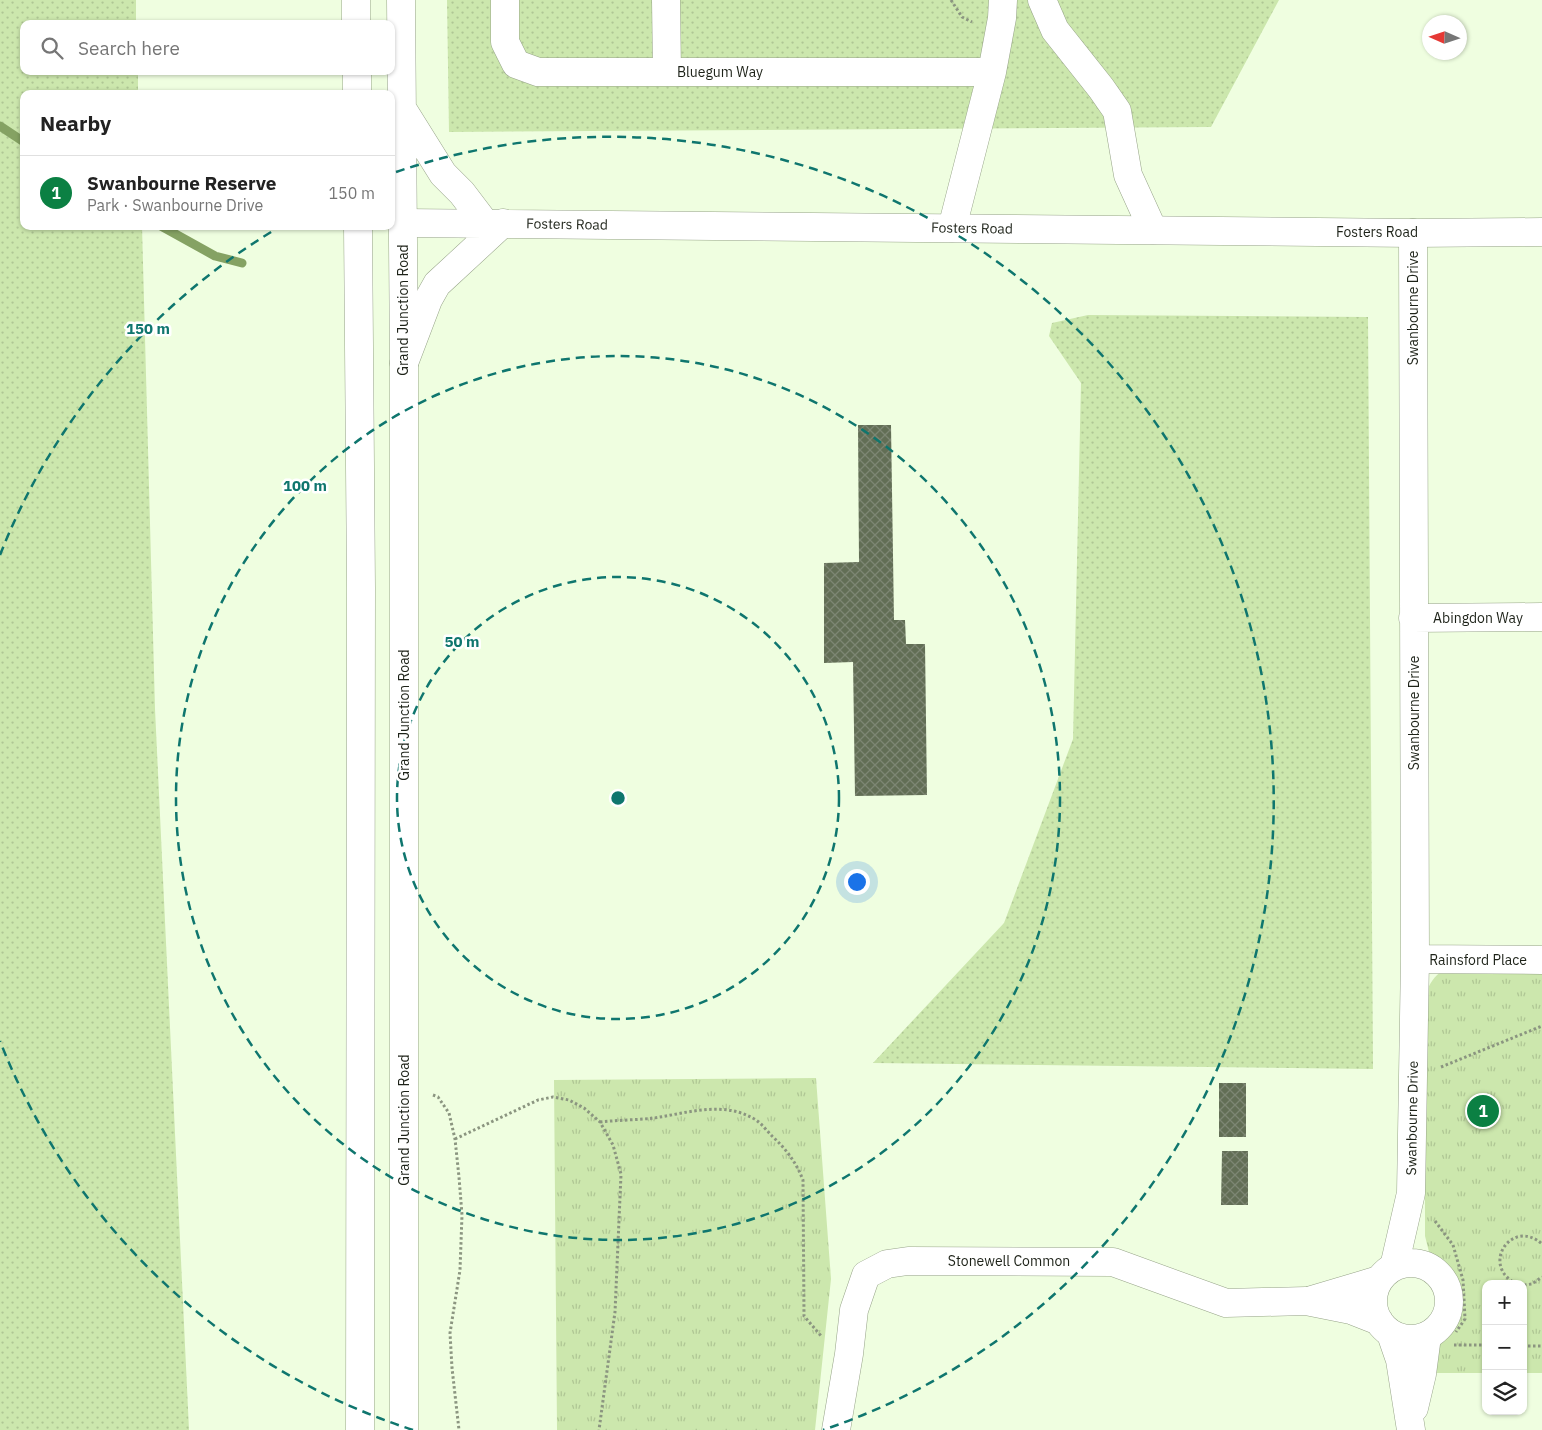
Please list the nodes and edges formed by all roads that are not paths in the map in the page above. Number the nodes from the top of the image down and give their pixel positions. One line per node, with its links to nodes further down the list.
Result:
1 (356, 0): 7 (main road)
2 (401, 0): 12 (main road, Grand Junction Road)
3 (505, 0): 8 (main road, Bluegum Way)
4 (666, 0): 8 (main road)
5 (1003, 0): 9 (main road)
6 (1042, 0): 17 (main road)
7 (356, 20)
8 (667, 72): 9 (main road, Bluegum Way)
9 (992, 72): 15 (main road)
10 (357, 75): 11 (main road)
11 (357, 90)
12 (402, 108): 13 (main road, Grand Junction Road); 14 (main road)
13 (397, 223): 14 (main road, Fosters Road); 20 (main road, Grand Junction Road)
14 (493, 223): 15 (main road, Fosters Road); 20 (main road)
15 (952, 228): 17 (main road, Fosters Road)
16 (358, 230): 32 (main road)
17 (1153, 230): 18 (main road, Fosters Road)
18 (1413, 232): 19 (main road, Fosters Road); 22 (main road, Swanbourne Drive)
19 (1542, 232)
20 (404, 364): 33 (main road, Grand Junction Road)
21 (1542, 617): 22 (main road, Abingdon Way)
22 (1413, 618): 23 (main road, Swanbourne Drive)
23 (1415, 960): 24 (main road, Rainsford Place); 25 (main road, Swanbourne Drive)
24 (1542, 960)
25 (1411, 1193): 26 (main road, Swanbourne Drive); 27 (main road, Swanbourne Drive)
26 (1422, 1264): 27 (main road); 30 (main road)
27 (1387, 1273): 28 (main road, Stonewell Common); 29 (main road)
28 (1306, 1301): 29 (main road, Stonewell Common); 34 (main road, Stonewell Common)
29 (1385, 1328): 30 (main road); 31 (main road)
30 (1441, 1340): 31 (main road)
31 (1411, 1426)
32 (360, 1430)
33 (404, 1430)
34 (836, 1430)

